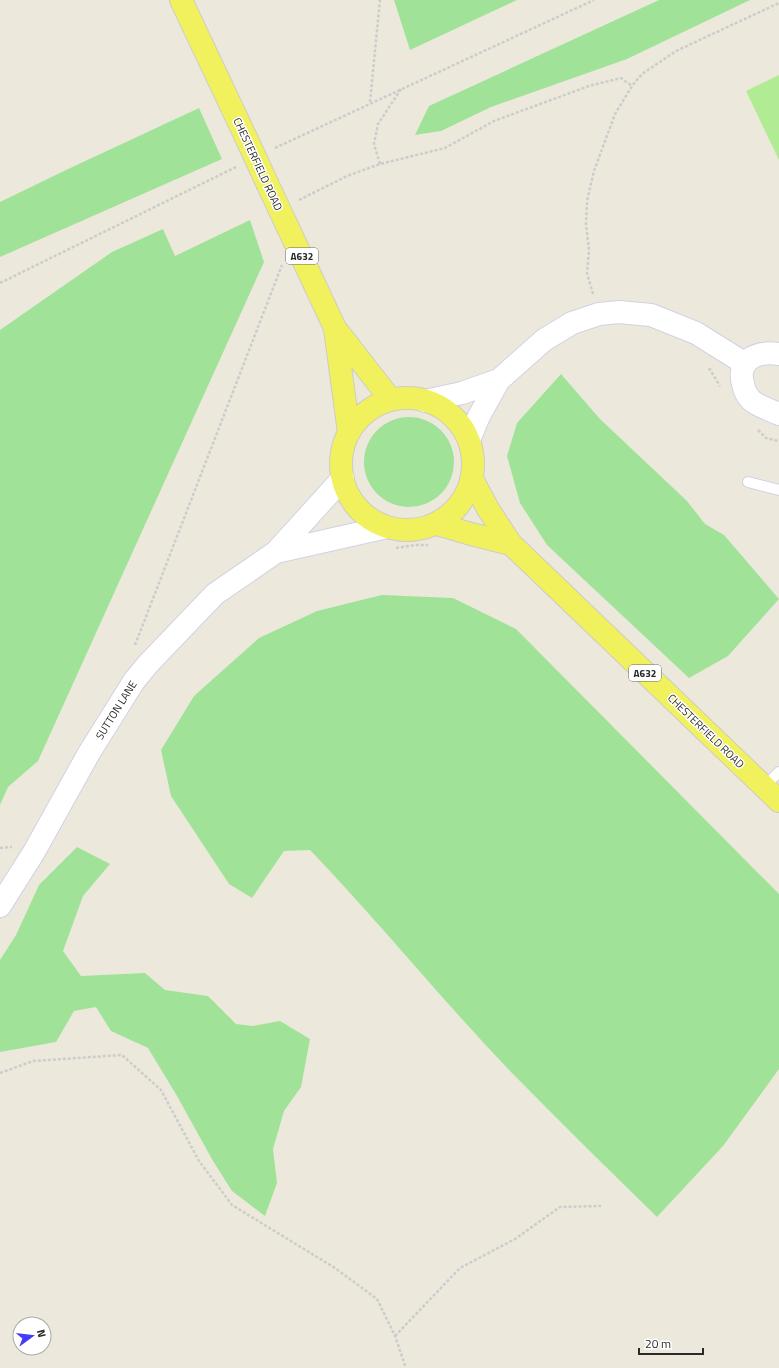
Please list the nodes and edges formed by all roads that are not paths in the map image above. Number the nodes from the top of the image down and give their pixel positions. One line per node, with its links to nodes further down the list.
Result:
1 (181, 0): 2 (main road, CHESTERFIELD ROAD / A632, bridge)
2 (335, 328): 6 (main road, CHESTERFIELD ROAD / A632); 9 (main road, CHESTERFIELD ROAD / A632)
3 (779, 354): 4 (street)
4 (744, 363): 5 (street); 8 (street)
5 (499, 380): 7 (street); 10 (street)
6 (391, 400): 7 (main road); 9 (main road)
7 (425, 401): 10 (main road)
8 (779, 414)
9 (349, 433): 11 (main road)
10 (469, 440): 12 (main road)
11 (343, 478): 16 (main road); 18 (street, SUTTON LANE)
12 (472, 479): 15 (main road); 17 (main road, CHESTERFIELD ROAD / A632)
13 (748, 482): 14 (lane)
14 (779, 490)
15 (437, 524): 16 (main road); 17 (main road, CHESTERFIELD ROAD / A632)
16 (387, 527): 18 (street, SUTTON LANE)
17 (511, 544): 19 (main road, CHESTERFIELD ROAD / A632)
18 (276, 552): 20 (street, SUTTON LANE)
19 (774, 786)
20 (0, 906)

